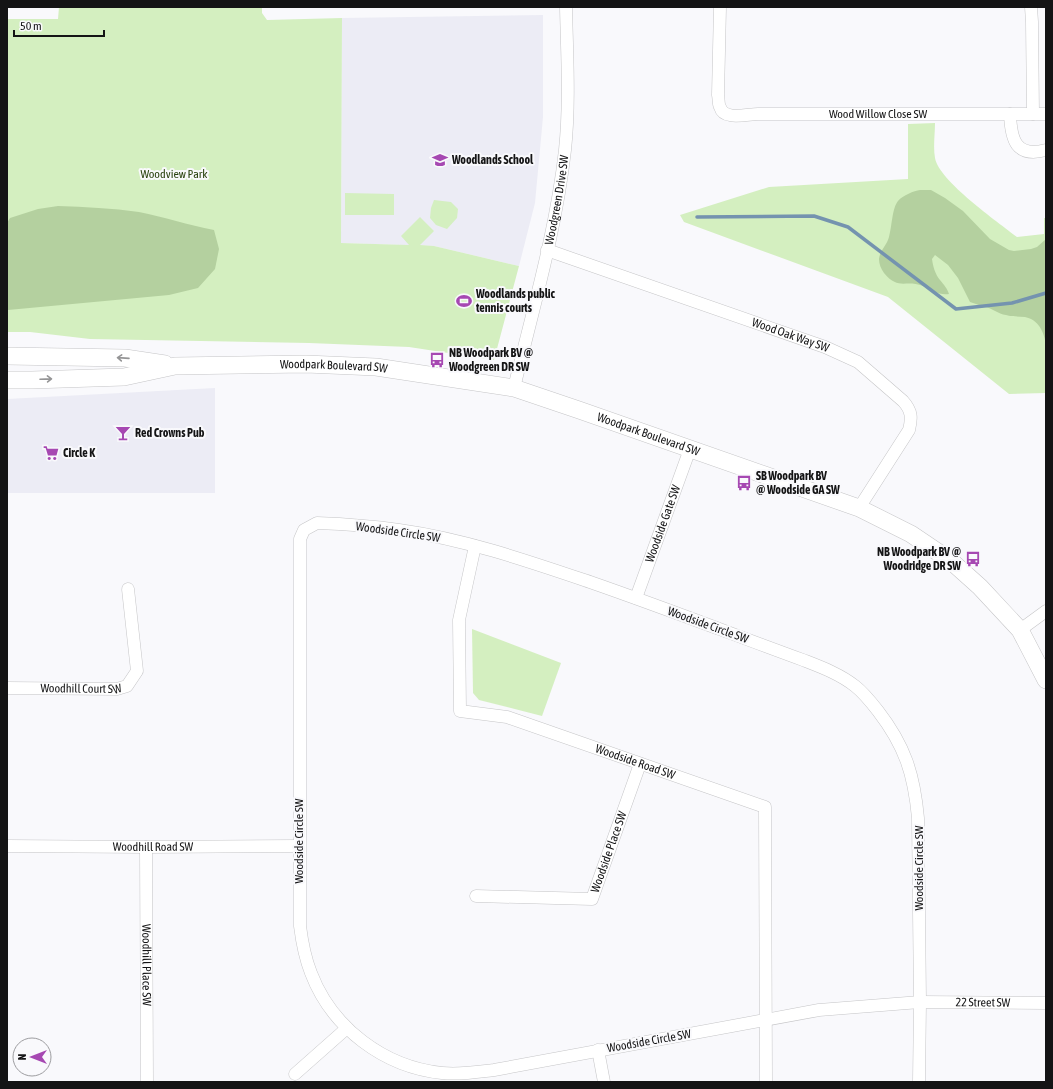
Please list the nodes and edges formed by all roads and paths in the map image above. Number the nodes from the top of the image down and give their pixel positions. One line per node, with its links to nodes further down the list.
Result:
1 (566, 7): 8 (street, Woodgreen Drive SW)
2 (720, 7): 4 (street, Wood Willow Close SW)
3 (1031, 7): 5 (street)
4 (1010, 114): 5 (street, Wood Willow Close SW); 7 (street)
5 (1033, 114): 6 (street, Wood Willow Close SW)
6 (1046, 114)
7 (1046, 150)
8 (547, 250): 12 (street, Woodgreen Drive SW); 14 (street, Wood Oak Way SW)
9 (7, 356): 10 (street, Woodpark Boulevard SW, one-way to 9)
10 (175, 366): 11 (street, Woodpark Boulevard SW, one-way to 10); 12 (street, Woodpark Boulevard SW)
11 (7, 380)
12 (514, 388): 13 (street, Woodpark Boulevard SW)
13 (690, 449): 14 (street, Woodpark Boulevard SW); 17 (street, Woodside Gate SW)
14 (859, 508): 19 (street, Woodpark Boulevard SW)
15 (475, 546): 17 (street, Woodside Circle SW); 22 (street, Woodside Road SW); 24 (street, Woodside Circle SW)
16 (128, 589): 21 (street, Woodhill Court SW)
17 (636, 598): 27 (street, Woodside Circle SW)
18 (1046, 611): 19 (street)
19 (1020, 630): 20 (street, Woodpark Boulevard SW)
20 (1046, 680)
21 (7, 688)
22 (640, 764): 26 (street, Woodside Place SW); 29 (street, Woodside Road SW)
23 (7, 846): 25 (street, Woodhill Road SW)
24 (299, 846): 25 (street, Woodhill Road SW); 30 (street, Woodside Circle SW)
25 (146, 847): 33 (street, Woodhill Place SW)
26 (476, 896)
27 (920, 1002): 28 (street, 22 Street SW); 29 (street, Woodside Circle SW); 36 (street)
28 (1046, 1003)
29 (766, 1020): 31 (street, Woodside Circle SW); 35 (street)
30 (346, 1028): 31 (street, Woodside Circle SW); 32 (street)
31 (598, 1050): 34 (street)
32 (296, 1074)
33 (147, 1082)
34 (604, 1082)
35 (766, 1082)
36 (919, 1082)

